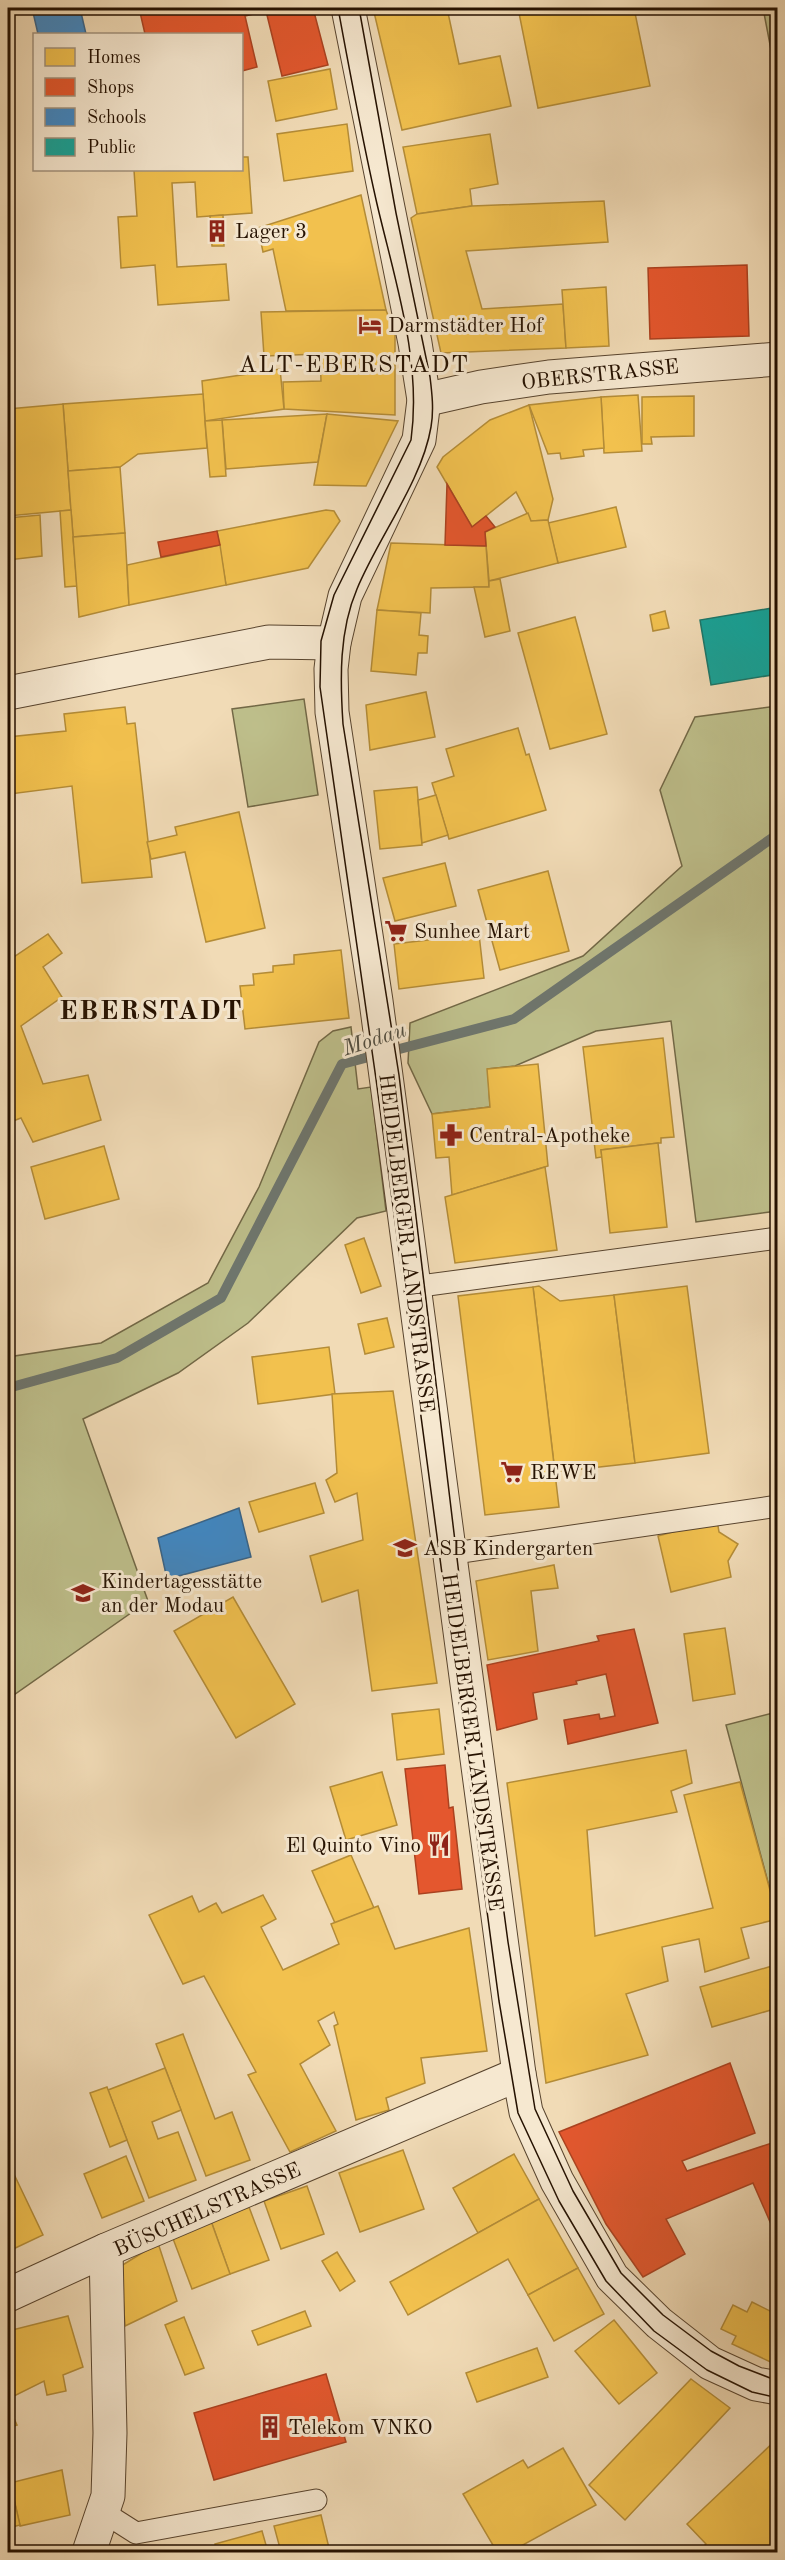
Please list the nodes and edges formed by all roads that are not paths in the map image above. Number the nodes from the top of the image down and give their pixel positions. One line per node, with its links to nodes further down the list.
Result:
1 (348, 8): 3 (street, HEIDELBERGER LANDSTRASSE)
2 (777, 358): 3 (street, OBERSTRASSE)
3 (424, 400): 4 (street, HEIDELBERGER LANDSTRASSE)
4 (334, 643): 5 (street); 7 (street, HEIDELBERGER LANDSTRASSE)
5 (8, 693)
6 (777, 1238): 7 (lane)
7 (413, 1287): 9 (street, HEIDELBERGER LANDSTRASSE)
8 (777, 1506): 9 (lane)
9 (448, 1554): 10 (street, HEIDELBERGER LANDSTRASSE)
10 (519, 2074): 11 (street, BÜSCHELSTRASSE); 13 (street, HEIDELBERGER LANDSTRASSE)
11 (106, 2250): 12 (street); 15 (street, BÜSCHELSTRASSE)
12 (8, 2295)
13 (777, 2388)
14 (316, 2500): 15 (lane)
15 (103, 2512): 16 (street, BÜSCHELSTRASSE)
16 (89, 2553)

